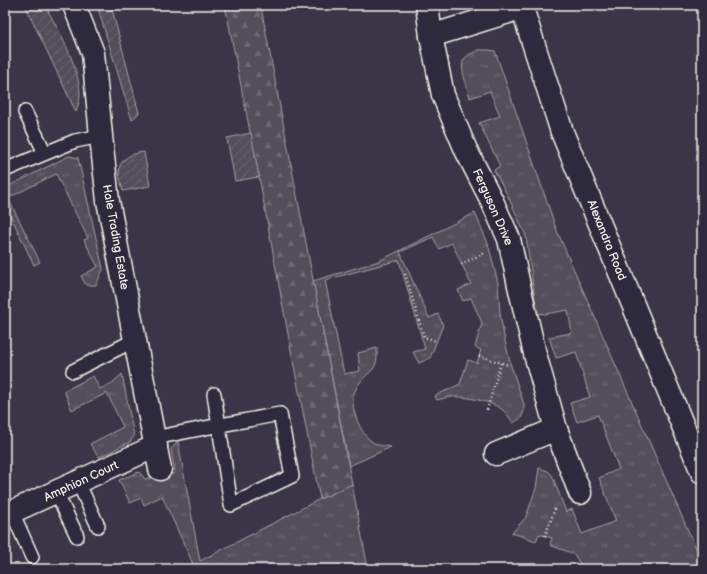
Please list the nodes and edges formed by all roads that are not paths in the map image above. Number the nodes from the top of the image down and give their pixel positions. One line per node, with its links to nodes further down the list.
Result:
1 (74, 5): 6 (street, Hale Trading Estate)
2 (427, 5): 4 (street, Ferguson Drive)
3 (521, 7): 4 (street); 17 (street, Alexandra Road)
4 (431, 36): 13 (street, Ferguson Drive)
5 (25, 112): 7 (lane)
6 (101, 136): 7 (lane); 9 (street, Hale Trading Estate)
7 (45, 153): 8 (lane)
8 (5, 170)
9 (135, 340): 10 (lane); 14 (street, Hale Trading Estate)
10 (73, 371)
11 (214, 394): 12 (lane)
12 (219, 426): 12 (lane); 14 (lane)
13 (556, 429): 15 (street); 20 (street, Ferguson Drive)
14 (155, 442): 16 (street, Hale Trading Estate); 18 (street, Amphion Court)
15 (496, 454)
16 (160, 469)
17 (702, 472)
18 (78, 482): 19 (street, Amphion Court); 22 (lane)
19 (56, 492): 21 (street, Amphion Court); 23 (lane)
20 (580, 493)
21 (8, 514): 24 (lane)
22 (98, 526)
23 (77, 536)
24 (32, 557)

